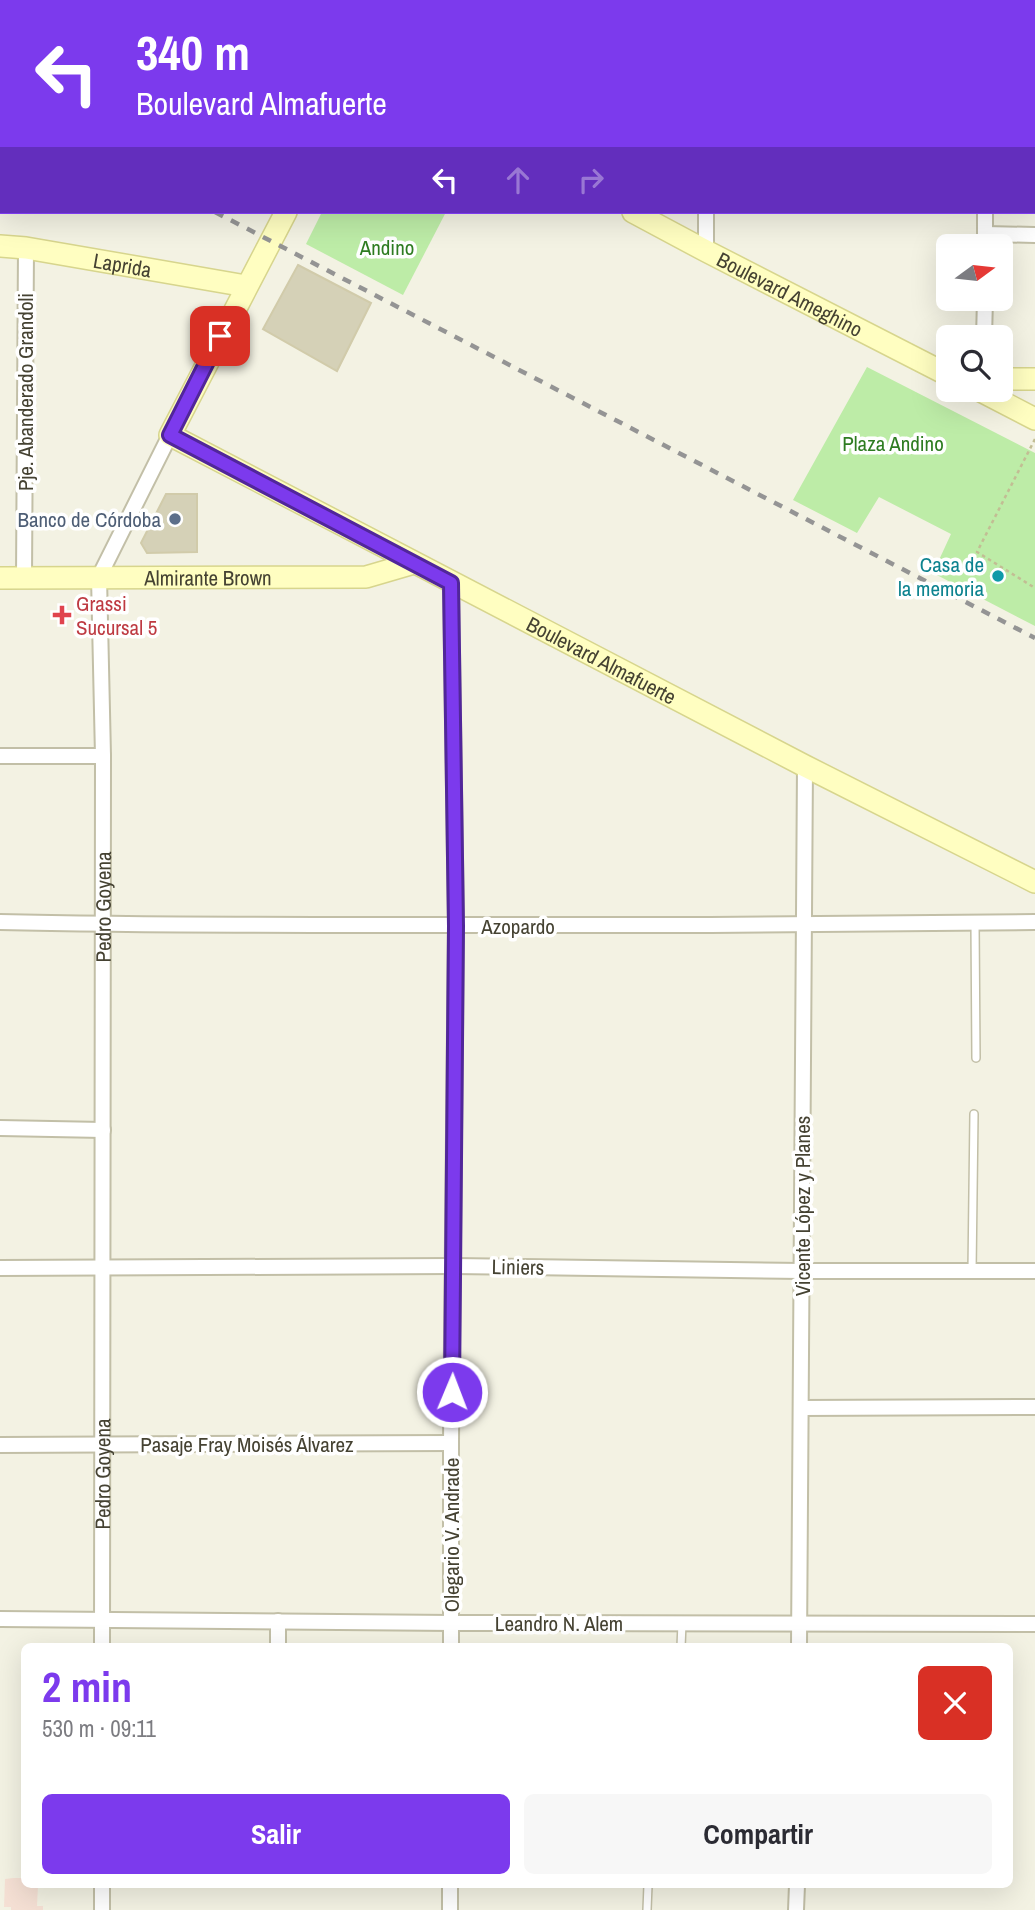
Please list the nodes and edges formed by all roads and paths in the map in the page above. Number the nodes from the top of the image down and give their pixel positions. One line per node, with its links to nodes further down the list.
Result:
1 (285, 214): 11 (main road, Pedro Goyena)
2 (637, 214): 10 (main road, Boulevard Ameghino)
3 (706, 214): 10 (street)
4 (985, 214): 5 (street)
5 (985, 234)
6 (1035, 235): 7 (street)
7 (1013, 238)
8 (0, 246): 9 (main road, Laprida)
9 (26, 247): 11 (main road, Laprida); 22 (street, Pje. Abanderado Grandoli)
10 (706, 251): 12 (main road, Boulevard Ameghino)
11 (246, 286): 17 (main road, Pedro Goyena)
12 (936, 369)
13 (1013, 379): 14 (main road)
14 (1035, 379)
15 (1002, 402): 16 (main road)
16 (1035, 419)
17 (170, 435): 19 (main road, Boulevard Almafuerte); 20 (street, Pedro Goyena)
18 (1035, 439): 24 (path)
19 (414, 563): 20 (main road, Almirante Brown); 23 (main road, Boulevard Almafuerte)
20 (99, 576): 22 (main road, Almirante Brown); 26 (street, Pedro Goyena)
21 (0, 578): 22 (main road, Almirante Brown)
22 (24, 578)
23 (451, 583): 27 (main road, Boulevard Almafuerte); 34 (street, Olegario V. Andrade)
24 (1035, 588)
25 (0, 756): 26 (street)
26 (103, 756): 32 (street, Pedro Goyena)
27 (805, 766): 28 (main road, Boulevard Almafuerte); 33 (street, Vicente López y Planes)
28 (1035, 882)
29 (0, 922): 32 (street, Azopardo)
30 (1035, 922): 31 (street, Azopardo)
31 (975, 923): 33 (street, Azopardo); 35 (lane)
32 (103, 924): 34 (street, Azopardo); 38 (street, Pedro Goyena)
33 (803, 925): 34 (street, Azopardo); 42 (street, Vicente López y Planes)
34 (456, 926): 39 (street, Olegario V. Andrade)
35 (976, 1058)
36 (974, 1114): 43 (lane)
37 (0, 1128): 38 (street)
38 (103, 1130): 40 (street, Pedro Goyena)
39 (454, 1266): 40 (street, Liniers); 42 (street, Liniers); 47 (street, Olegario V. Andrade)
40 (103, 1267): 41 (street, Liniers); 49 (street, Pedro Goyena)
41 (0, 1268)
42 (802, 1271): 43 (street, Liniers); 46 (street, Vicente López y Planes)
43 (972, 1271): 44 (street, Liniers)
44 (1035, 1271)
45 (1035, 1407): 46 (street)
46 (801, 1408): 55 (street, Vicente López y Planes)
47 (451, 1443): 49 (street, Pasaje Fray Moisés Álvarez); 53 (street, Olegario V. Andrade)
48 (0, 1445): 49 (street, Pasaje Fray Moisés Álvarez)
49 (102, 1445): 51 (street, Pedro Goyena)
50 (0, 1619): 51 (street, Leandro N. Alem)
51 (102, 1619): 52 (street, Leandro N. Alem); 57 (street, Pedro Goyena)
52 (278, 1621): 53 (street, Leandro N. Alem); 58 (street)
53 (452, 1623): 54 (street, Leandro N. Alem); 59 (street, Olegario V. Andrade)
54 (682, 1623): 55 (street, Leandro N. Alem); 60 (lane)
55 (799, 1623): 56 (street, Leandro N. Alem); 61 (street, Vicente López y Planes)
56 (1035, 1624)
57 (102, 1643)
58 (278, 1643)
59 (452, 1643)
60 (681, 1643)
61 (799, 1643)
62 (102, 1888): 66 (street)
63 (450, 1888): 67 (street)
64 (648, 1888): 68 (lane)
65 (797, 1888): 69 (street)
66 (102, 1910)
67 (450, 1910)
68 (647, 1910)
69 (796, 1910)

